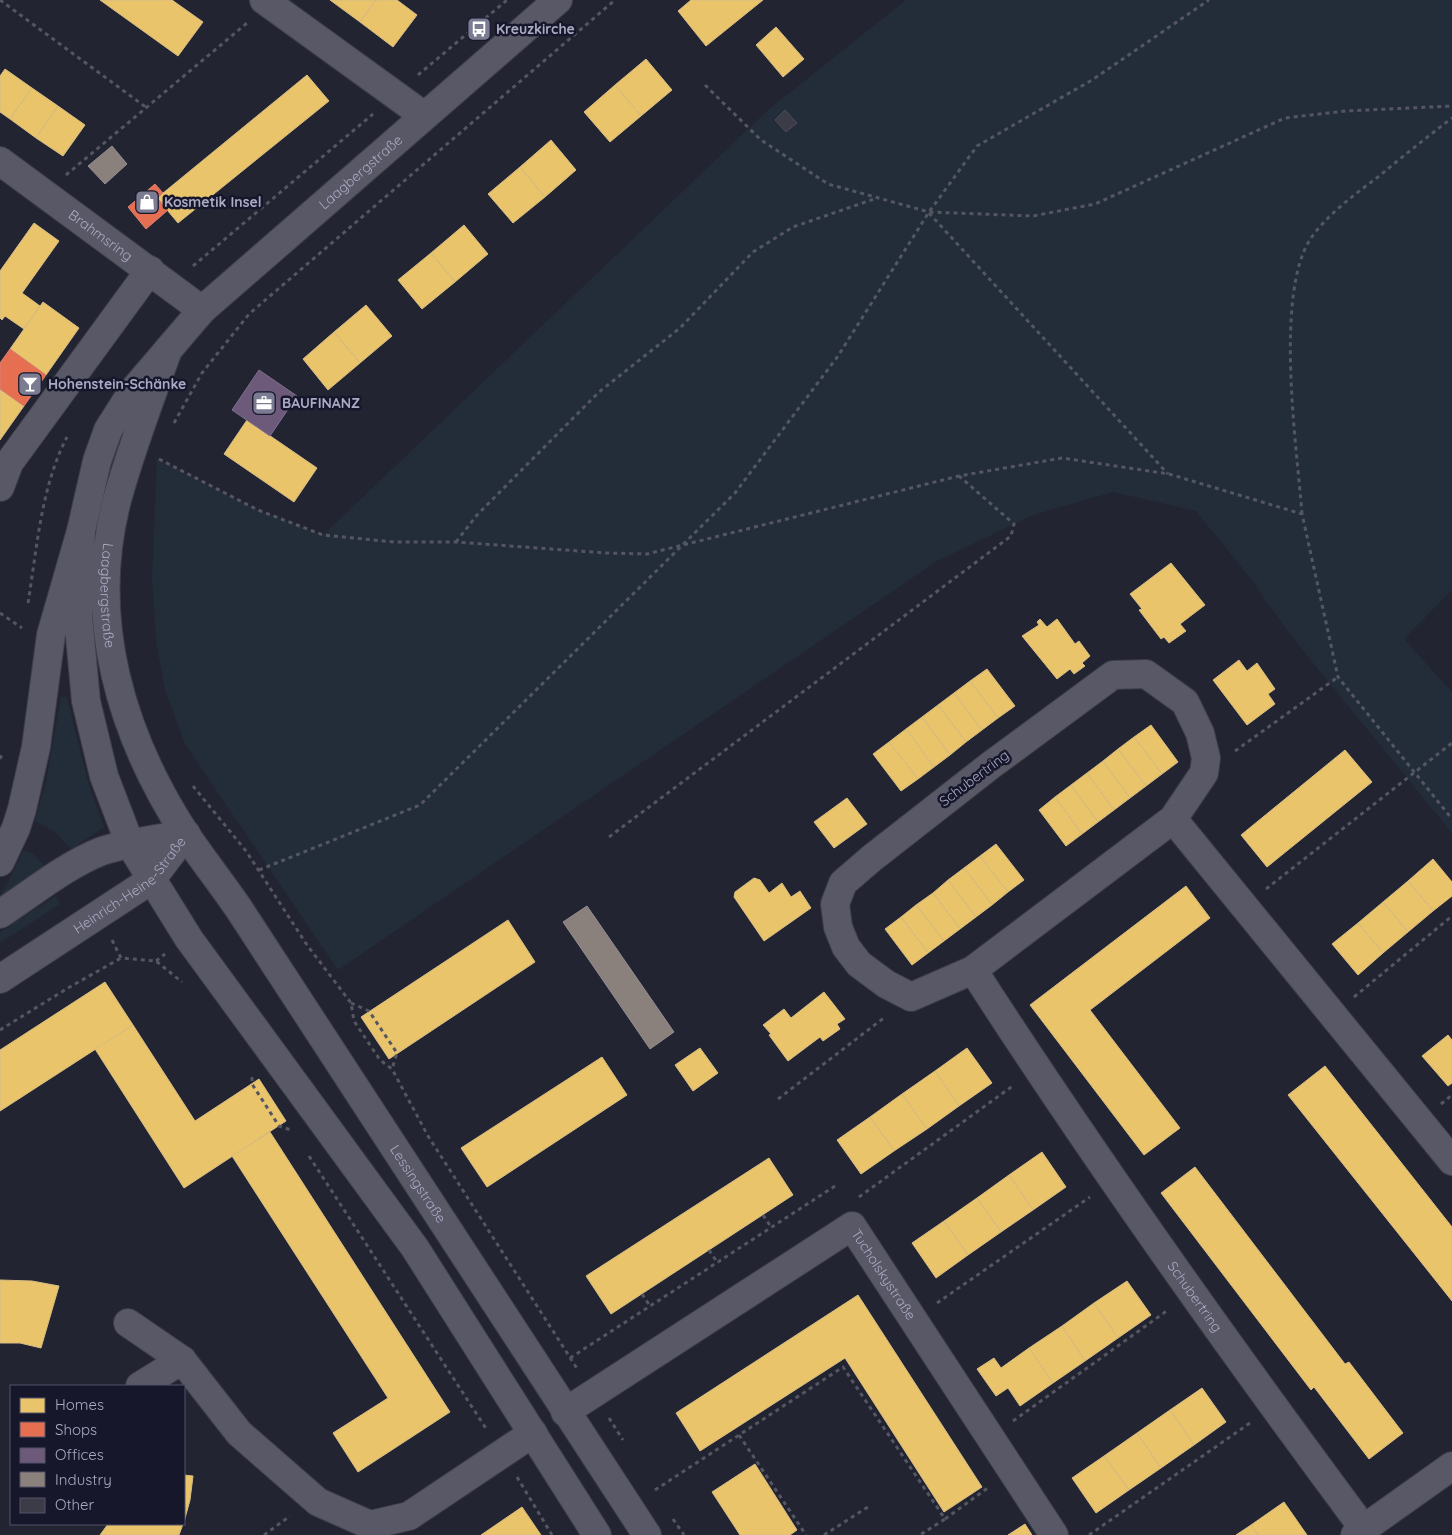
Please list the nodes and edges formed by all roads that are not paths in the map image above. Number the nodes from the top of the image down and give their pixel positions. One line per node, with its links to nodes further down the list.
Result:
1 (558, 0): 3 (street, Laagbergstraße)
2 (267, 2): 3 (street)
3 (423, 115): 6 (street, Laagbergstraße)
4 (9, 168): 5 (street, Brahmsring)
5 (150, 270): 6 (street, Brahmsring); 8 (street)
6 (202, 310): 7 (street, Laagbergstraße)
7 (168, 350): 9 (street, Laagbergstraße); 11 (street, Laagbergstraße)
8 (0, 486)
9 (81, 531): 12 (street, Laagbergstraße); 13 (street, Laagbergstraße)
10 (1173, 819): 16 (street); 16 (street, Schubertring); 18 (street)
11 (186, 834): 12 (street, Heinrich-Heine-Straße); 14 (street, Heinrich-Heine-Straße); 22 (street, Lessingstraße)
12 (130, 844): 14 (street, Laagbergstraße); 15 (street, Heinrich-Heine-Straße)
13 (0, 862)
14 (151, 880): 17 (street, Heinrich-Heine-Straße); 23 (street)
15 (0, 914)
16 (973, 970): 25 (street, Schubertring)
17 (0, 979)
18 (1452, 1161)
19 (128, 1323): 20 (street)
20 (182, 1360): 21 (street); 23 (street)
21 (142, 1385)
22 (565, 1412): 27 (street, Lessingstraße); 28 (street, Tucholskystraße)
23 (533, 1433): 26 (street)
24 (1452, 1466): 25 (street, Schubertring)
25 (1359, 1532)
26 (597, 1535)
27 (647, 1535)
28 (1054, 1535)

